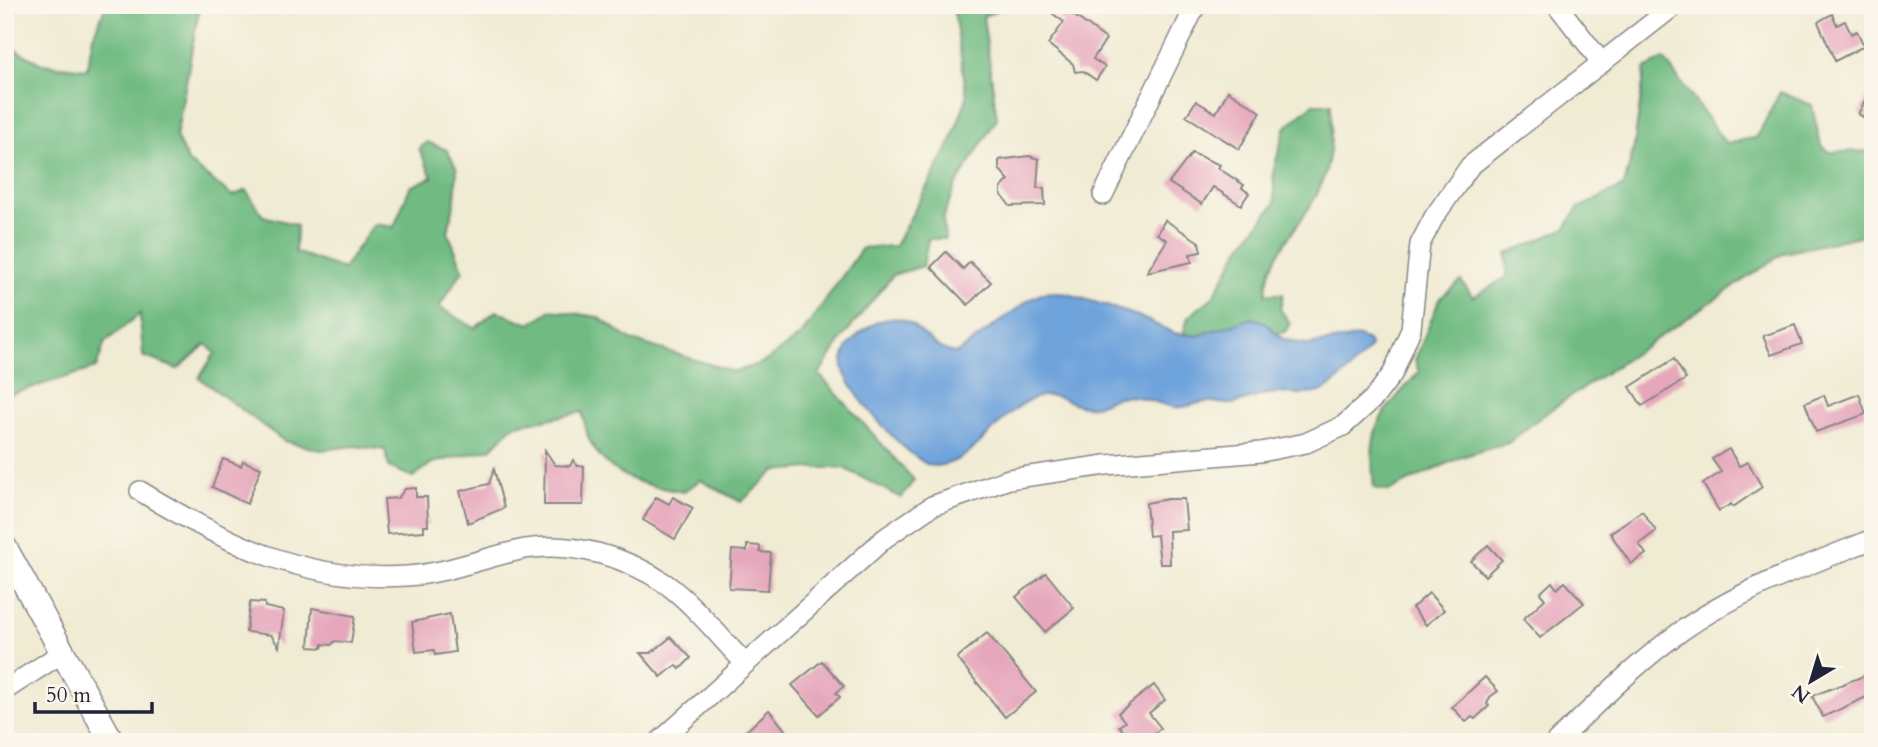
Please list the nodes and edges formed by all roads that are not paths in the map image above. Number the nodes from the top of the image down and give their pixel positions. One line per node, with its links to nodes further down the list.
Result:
1 (1196, 5): 5 (street)
2 (1557, 5): 4 (street)
3 (1675, 5): 4 (street)
4 (1602, 63): 10 (street)
5 (1103, 195)
6 (140, 491): 10 (street)
7 (1873, 539): 14 (street)
8 (5, 548): 9 (main road)
9 (62, 653): 11 (street); 12 (main road)
10 (745, 663): 13 (street)
11 (5, 690)
12 (112, 742)
13 (659, 742)
14 (1556, 742)

